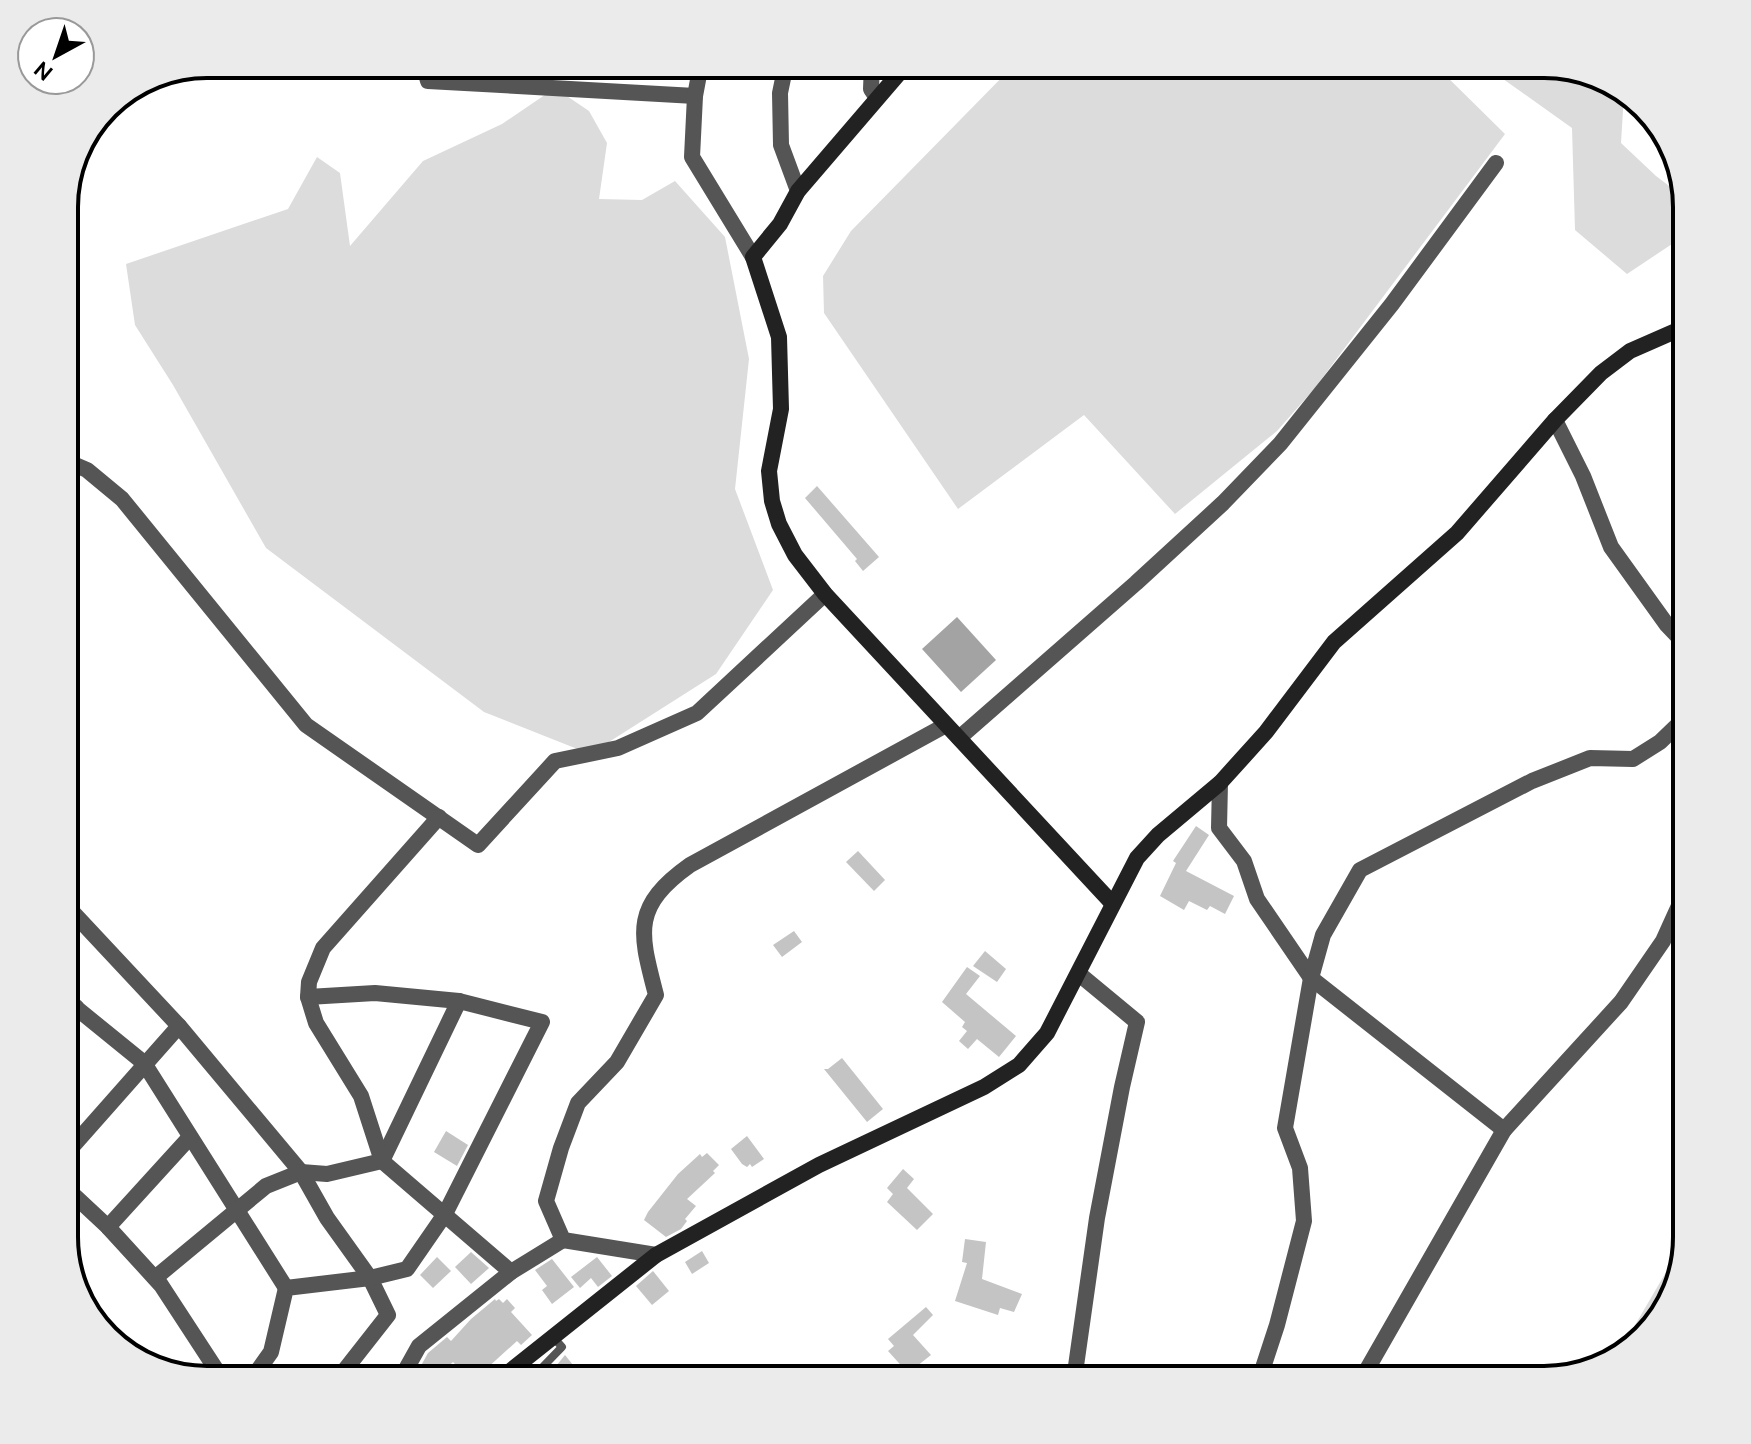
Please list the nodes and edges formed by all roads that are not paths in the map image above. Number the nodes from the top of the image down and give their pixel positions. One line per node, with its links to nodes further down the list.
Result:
1 (427, 78): 6 (street)
2 (698, 78): 6 (street)
3 (783, 78): 9 (street)
4 (871, 78): 7 (street)
5 (895, 78): 7 (street)
6 (695, 96): 10 (street)
7 (877, 98): 9 (street)
8 (1496, 163): 18 (street)
9 (798, 191): 10 (street)
10 (753, 257): 14 (street)
11 (1673, 332): 12 (street)
12 (1555, 420): 15 (street); 19 (street)
13 (78, 466): 20 (street)
14 (825, 594): 16 (street); 20 (street)
15 (1673, 631)
16 (946, 725): 18 (street); 40 (street)
17 (1673, 729): 25 (street)
18 (959, 738): 21 (street)
19 (1220, 783): 21 (street); 25 (street)
20 (439, 817): 26 (street)
21 (1112, 903): 24 (street)
22 (78, 918): 29 (street)
23 (1673, 919): 31 (street)
24 (1079, 974): 41 (street); 53 (street)
25 (1311, 978): 31 (street); 54 (street)
26 (308, 997): 27 (street); 34 (street)
27 (459, 1001): 34 (street); 38 (street)
28 (78, 1009): 30 (street)
29 (179, 1026): 30 (street); 35 (street)
30 (144, 1063): 32 (street); 33 (street)
31 (1504, 1130): 55 (street)
32 (190, 1137): 37 (street); 39 (street)
33 (78, 1140)
34 (382, 1161): 35 (street); 38 (street)
35 (301, 1172): 37 (street); 44 (street)
36 (78, 1199): 39 (street)
37 (237, 1211): 43 (street); 45 (street)
38 (445, 1214): 42 (street); 44 (street)
39 (108, 1227): 43 (street)
40 (563, 1240): 41 (street); 42 (street)
41 (656, 1255): 46 (street)
42 (511, 1272): 50 (street)
43 (155, 1278): 47 (street)
44 (370, 1278): 45 (street); 49 (street)
45 (286, 1288): 48 (street)
46 (553, 1336): 51 (street); 52 (lane)
47 (214, 1366)
48 (261, 1366)
49 (350, 1366)
50 (408, 1366)
51 (516, 1366)
52 (544, 1366)
53 (1076, 1366)
54 (1264, 1366)
55 (1369, 1366)

